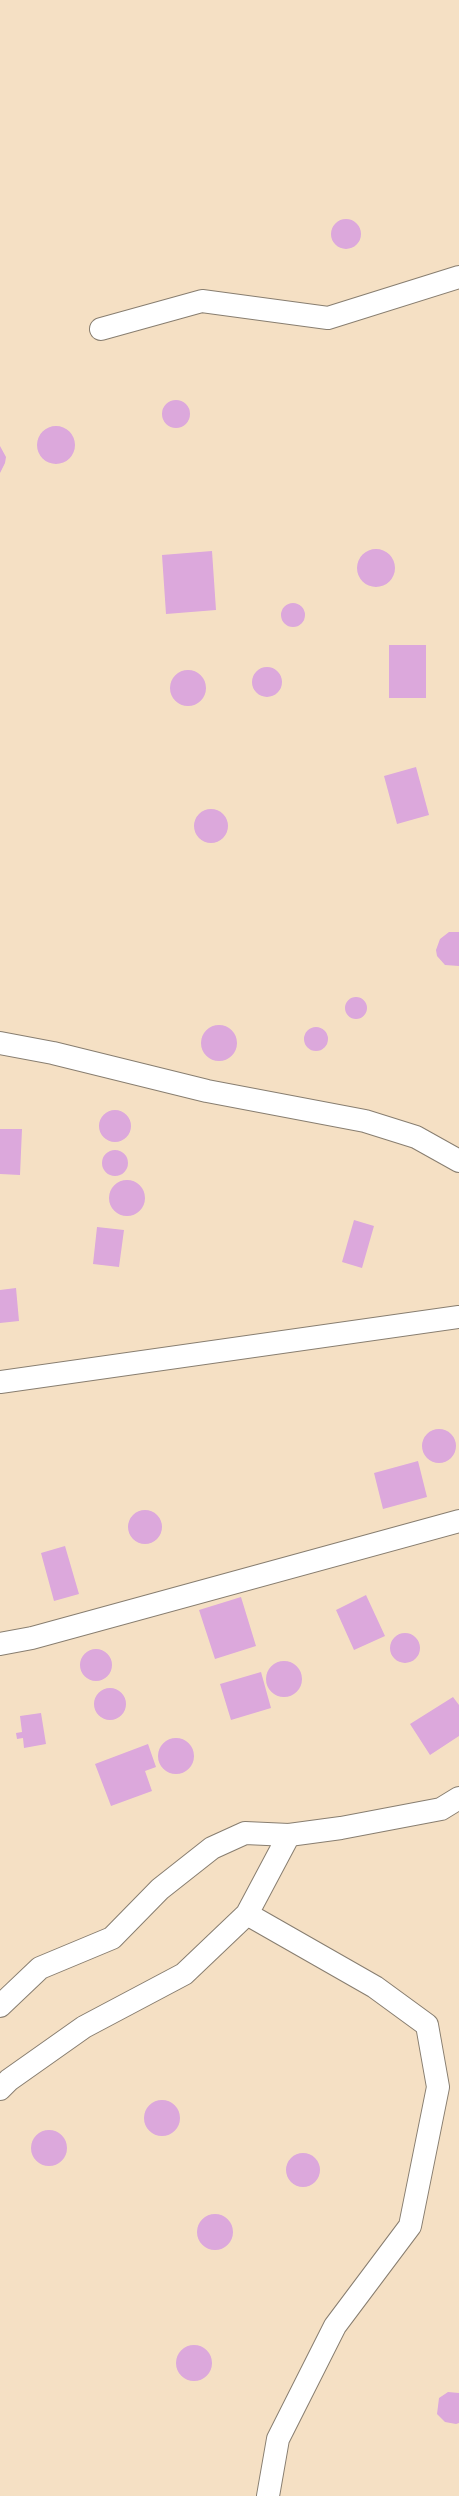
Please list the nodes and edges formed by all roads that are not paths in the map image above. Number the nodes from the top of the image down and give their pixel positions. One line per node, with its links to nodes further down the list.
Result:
1 (459, 277): 2 (street)
2 (101, 329)
3 (0, 1043): 4 (street)
4 (459, 1160)
5 (459, 1317): 6 (street)
6 (0, 1382)
7 (459, 1521): 8 (street)
8 (0, 1644)
9 (459, 1798): 10 (street)
10 (289, 1835): 11 (street); 12 (street)
11 (247, 1914): 13 (street); 14 (street)
12 (0, 2006)
13 (0, 2089)
14 (268, 2496)

